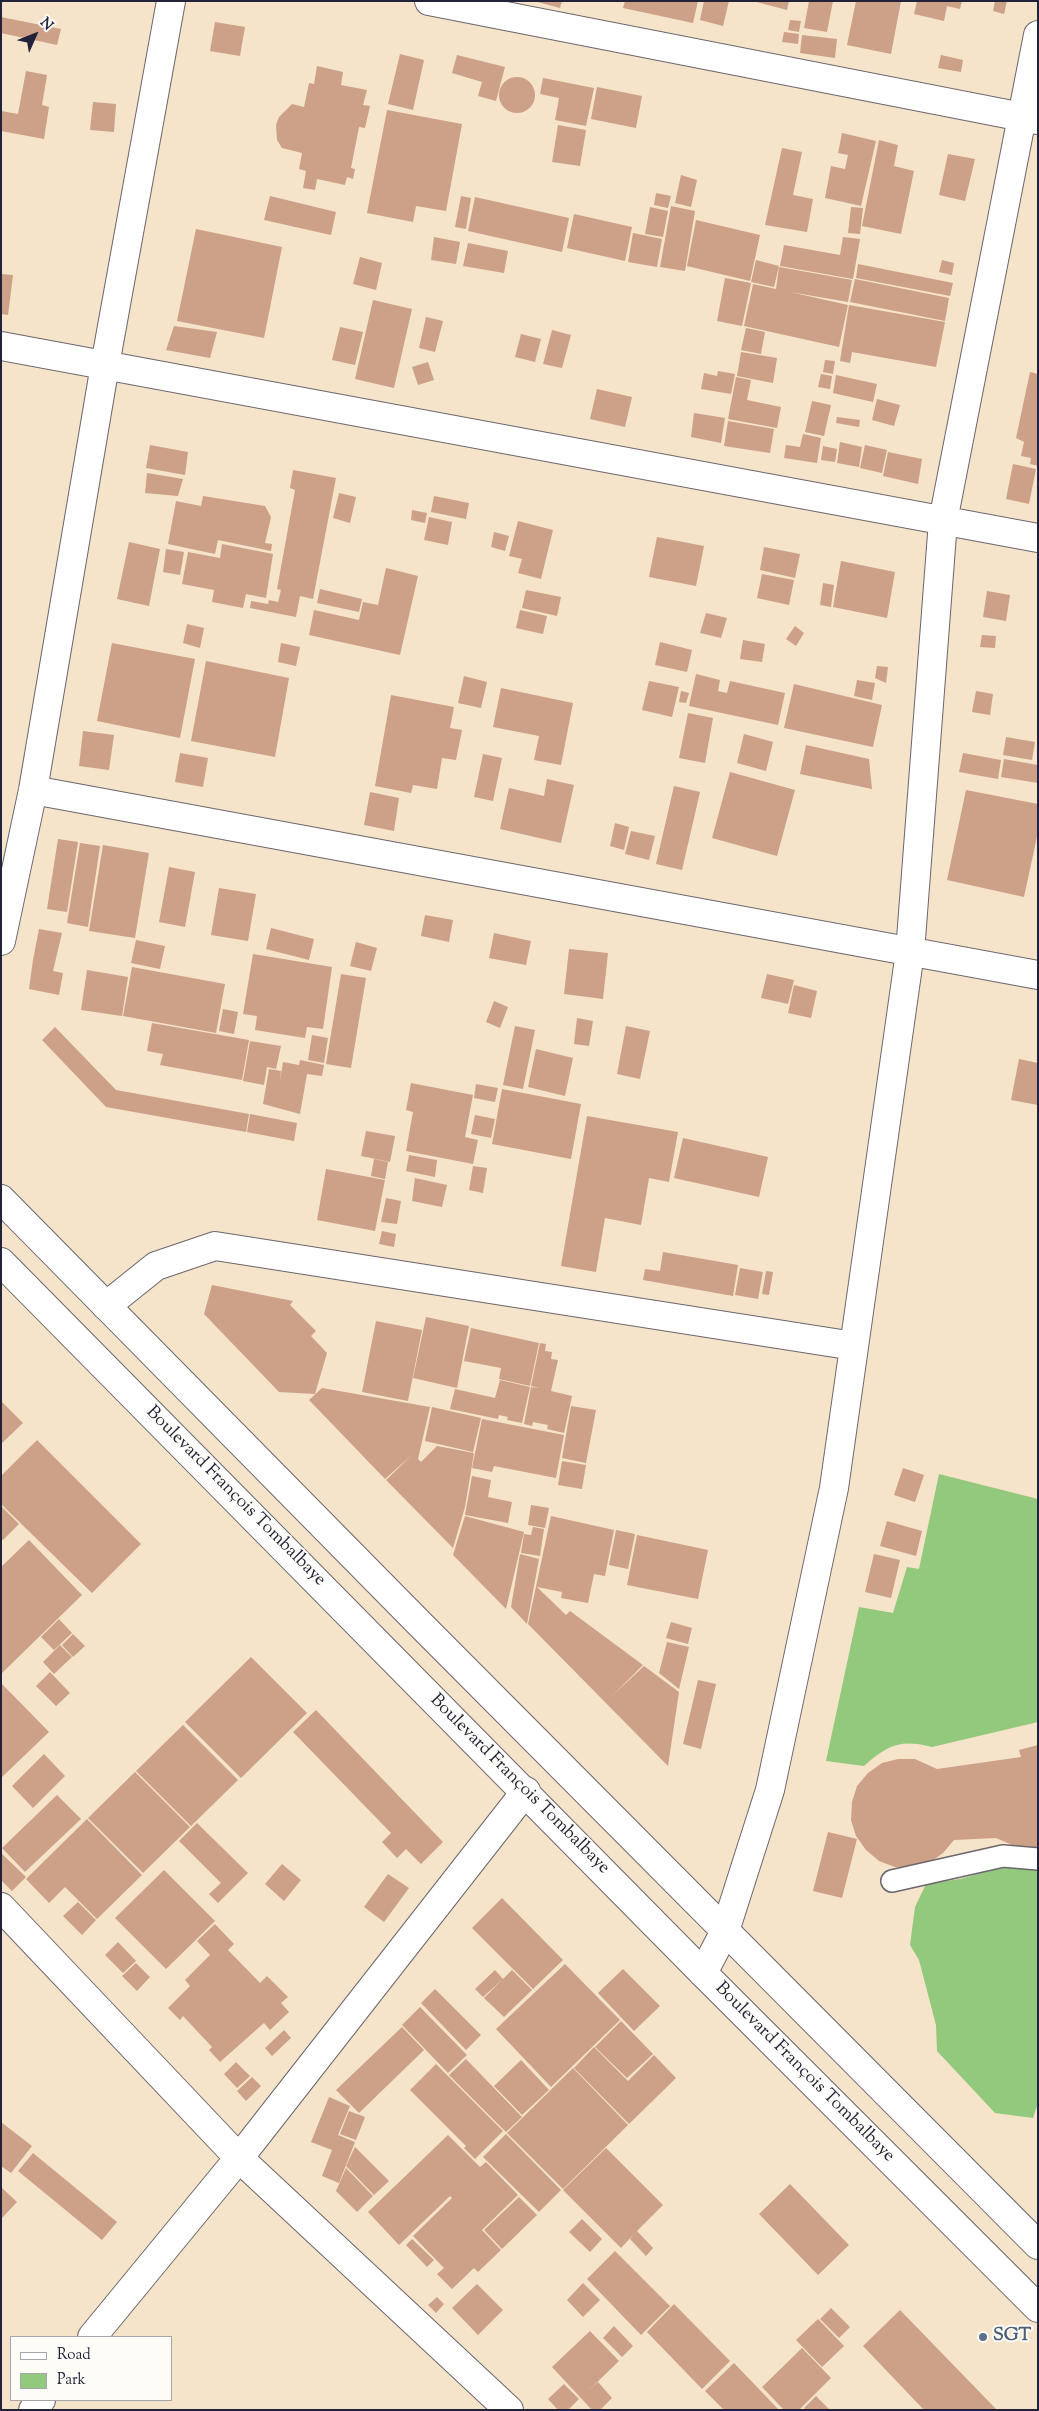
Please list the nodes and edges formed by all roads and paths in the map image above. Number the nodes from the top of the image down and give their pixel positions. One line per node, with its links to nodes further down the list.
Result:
1 (171, 1): 6 (street)
2 (429, 1): 4 (street)
3 (1038, 35): 4 (street)
4 (1030, 119): 7 (street)
5 (1, 346): 6 (street)
6 (105, 365): 7 (street); 9 (street)
7 (943, 521): 8 (street); 11 (street)
8 (1038, 538)
9 (33, 790): 10 (street); 11 (street)
10 (1, 941)
11 (910, 952): 12 (street); 16 (street)
12 (1038, 975)
13 (1, 1199): 15 (street)
14 (1, 1262): 17 (street, Boulevard François Tombalbaye)
15 (106, 1306): 16 (street); 21 (street)
16 (854, 1346): 21 (street)
17 (526, 1791): 22 (street, Boulevard François Tombalbaye); 23 (street)
18 (1038, 1859): 19 (lane)
19 (892, 1880)
20 (1, 1907): 23 (street)
21 (725, 1931): 22 (street); 24 (street)
22 (703, 1973): 25 (street, Boulevard François Tombalbaye)
23 (239, 2158): 26 (street); 27 (street)
24 (1038, 2244)
25 (1038, 2308)
26 (93, 2336)
27 (509, 2410)

